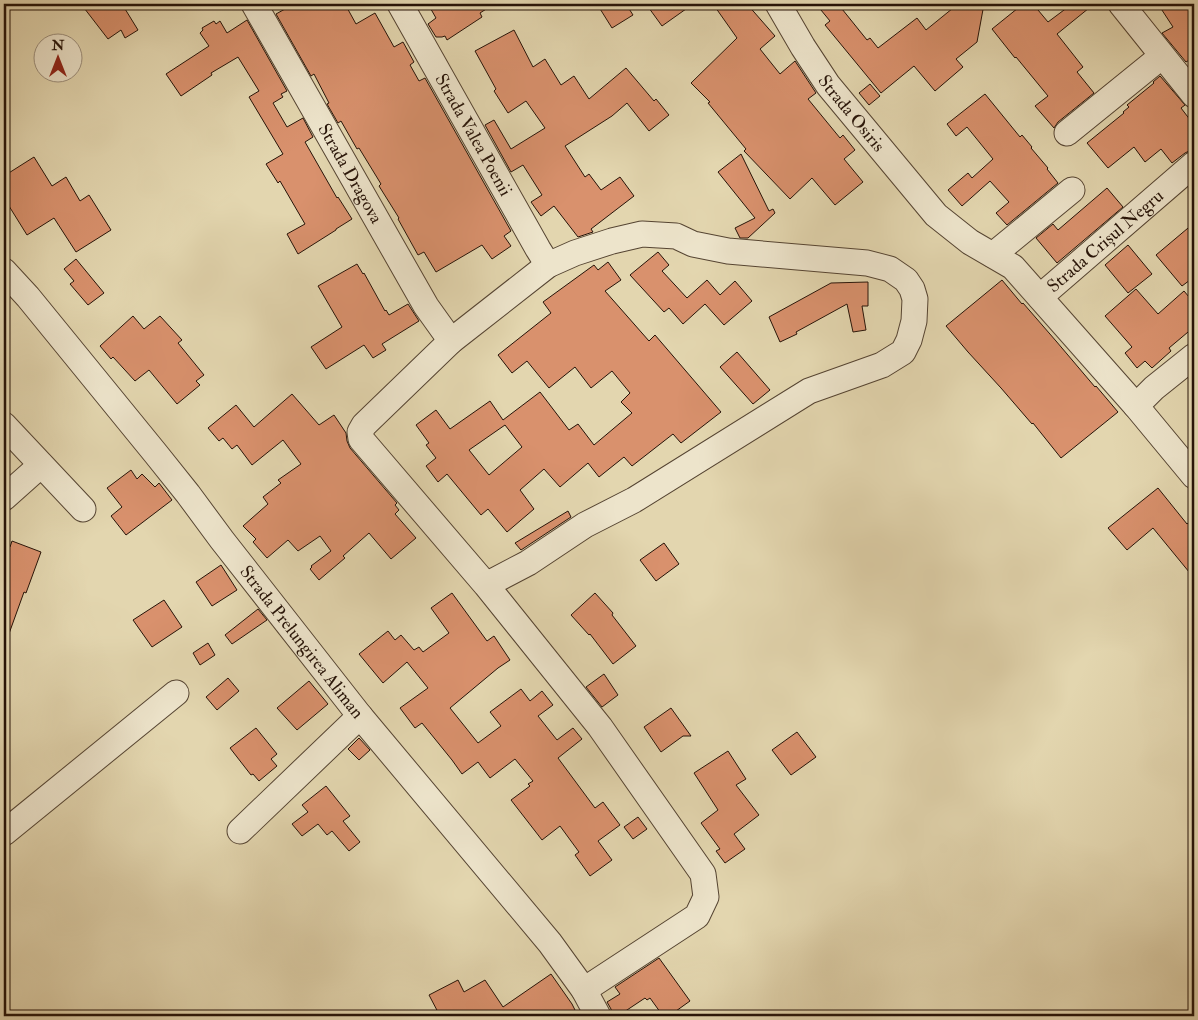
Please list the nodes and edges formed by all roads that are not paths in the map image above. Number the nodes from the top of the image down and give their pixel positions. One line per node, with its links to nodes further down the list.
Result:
1 (254, 4): 15 (street, Strada Dragova)
2 (400, 4): 12 (street, Strada Valea Poenii)
3 (778, 4): 10 (street, Strada Osiris)
4 (1121, 4): 5 (street)
5 (1162, 56): 6 (street); 7 (street)
6 (1194, 95)
7 (1067, 133)
8 (1194, 164): 14 (street, Strada Crișul Negru)
9 (1072, 190): 11 (street)
10 (936, 215): 11 (street, Strada Crișul Negru)
11 (993, 255): 14 (street, Strada Crișul Negru)
12 (548, 265): 15 (street); 23 (street)
13 (4, 271): 25 (street, Strada Prelungirea Aliman)
14 (1040, 297): 17 (street, Strada Crișul Negru)
15 (451, 341): 23 (street)
16 (1194, 356): 17 (street)
17 (1136, 406): 20 (street, Strada Crișul Negru)
18 (4, 425): 19 (street)
19 (41, 465): 21 (street); 22 (street)
20 (1194, 476)
21 (4, 498)
22 (84, 508)
23 (486, 585): 28 (street)
24 (176, 693): 27 (street)
25 (360, 716): 26 (street); 28 (street, Strada Prelungirea Aliman)
26 (240, 831)
27 (4, 833)
28 (584, 990): 29 (street, Strada Prelungirea Aliman)
29 (598, 1016)

